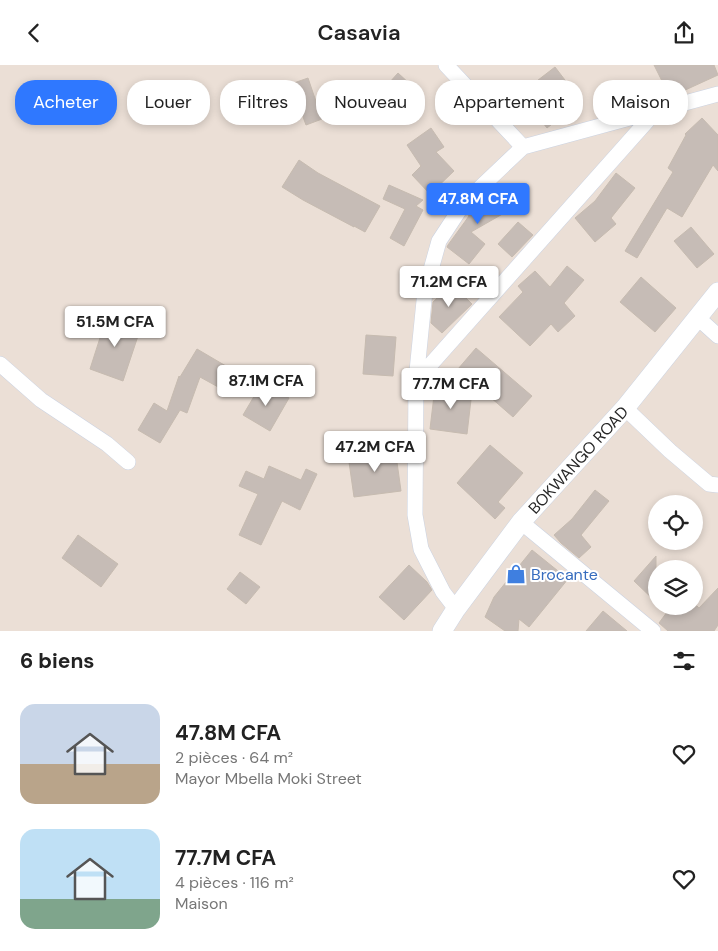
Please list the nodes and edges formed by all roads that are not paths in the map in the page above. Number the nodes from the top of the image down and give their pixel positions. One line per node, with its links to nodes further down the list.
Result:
1 (446, 65): 6 (street)
2 (718, 94): 3 (street)
3 (688, 102)
4 (604, 125): 6 (street)
5 (644, 125): 11 (street)
6 (523, 147): 11 (street)
7 (718, 292): 8 (street, BOKWANGO ROAD)
8 (698, 318): 9 (street); 12 (street, BOKWANGO ROAD)
9 (718, 336)
10 (0, 364): 13 (street)
11 (416, 381): 16 (street)
12 (625, 408): 14 (street); 15 (street, BOKWANGO ROAD)
13 (128, 462)
14 (718, 485)
15 (521, 521): 16 (street, BOKWANGO ROAD); 18 (street)
16 (456, 609): 17 (street, BOKWANGO ROAD)
17 (442, 631)
18 (653, 631)

